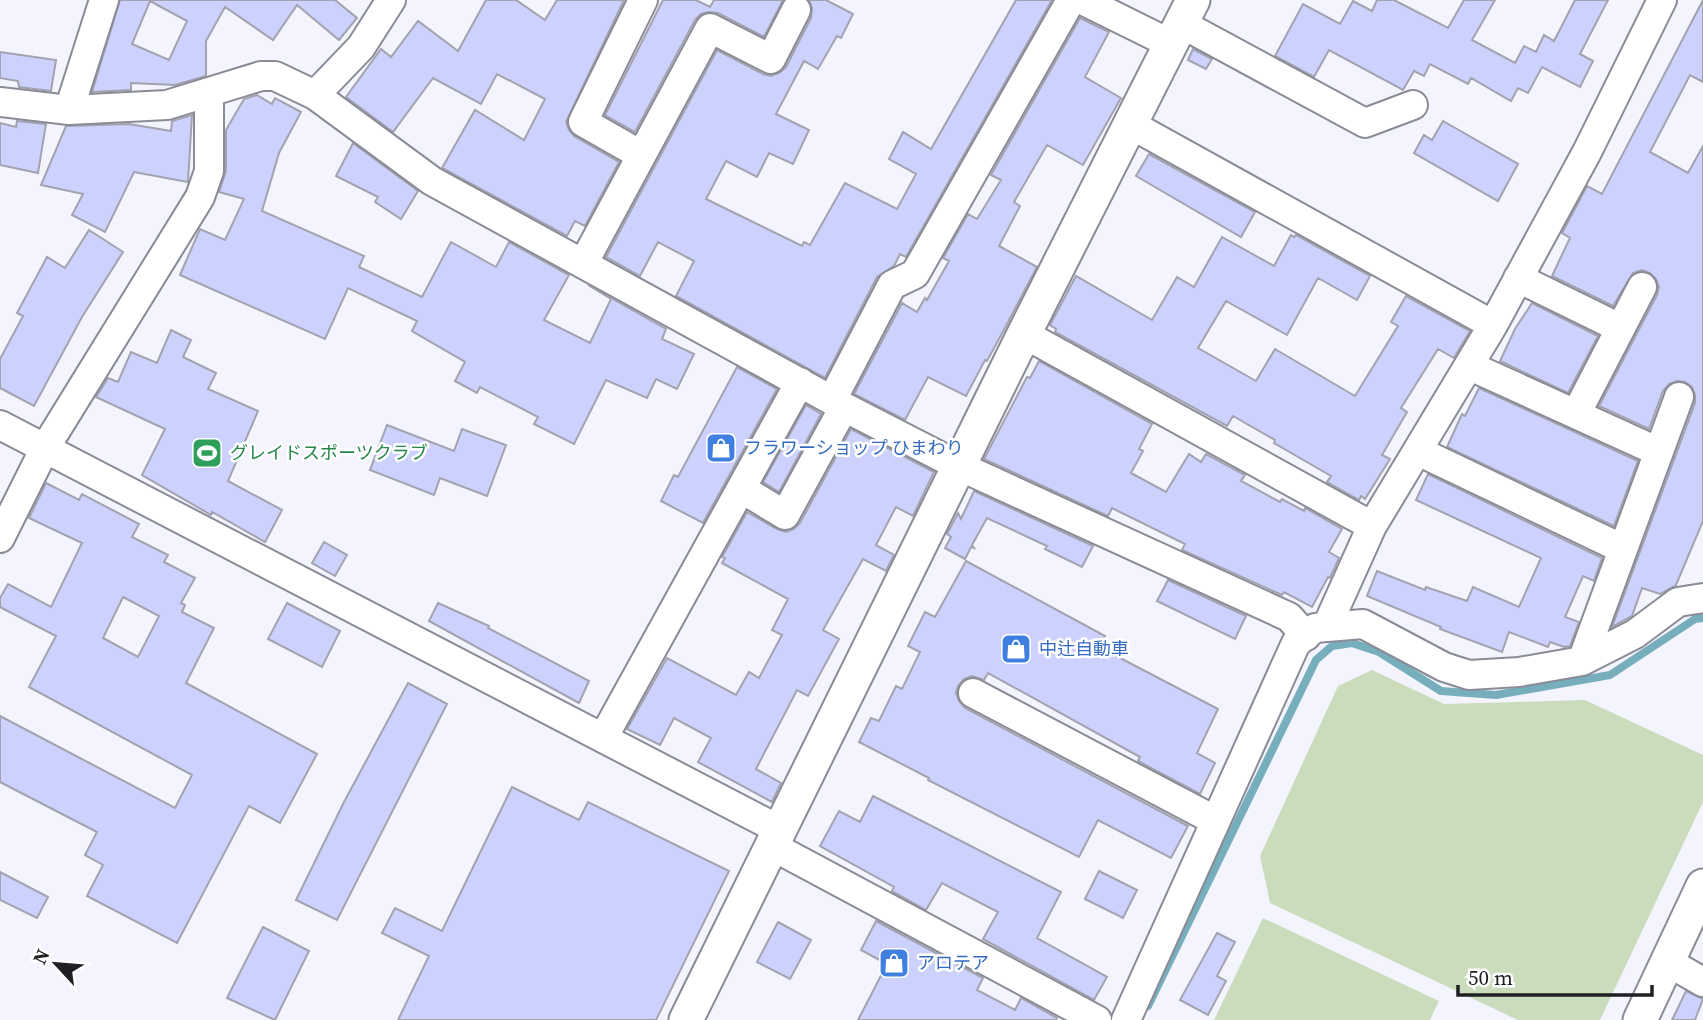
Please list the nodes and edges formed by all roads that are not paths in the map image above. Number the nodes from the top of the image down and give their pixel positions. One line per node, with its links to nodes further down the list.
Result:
1 (104, 0): 13 (street)
2 (391, 0): 10 (street)
3 (643, 0): 15 (street)
4 (1071, 0): 25 (street)
5 (1082, 0): 8 (street)
6 (1662, 0): 17 (street)
7 (796, 10): 15 (street)
8 (1182, 23): 12 (street); 14 (street)
9 (209, 93): 10 (street); 13 (street); 28 (street)
10 (314, 94): 16 (street)
11 (0, 102): 13 (street)
12 (1413, 105)
13 (69, 110)
14 (1130, 124): 19 (street); 21 (street)
15 (642, 155): 16 (street)
16 (583, 264): 23 (street)
17 (1518, 278): 19 (street); 20 (street)
18 (1642, 286): 20 (street)
19 (1493, 325): 22 (street)
20 (1620, 328): 26 (street)
21 (1024, 334): 31 (street); 33 (street)
22 (1469, 366): 26 (street); 29 (street)
23 (800, 382): 25 (street); 40 (street)
24 (1679, 397): 30 (street)
25 (838, 403): 31 (street); 32 (street)
26 (1576, 414): 30 (street)
27 (0, 425): 28 (street)
28 (45, 448): 34 (street); 40 (street)
29 (1418, 451): 33 (street); 35 (street)
30 (1659, 452): 35 (street)
31 (959, 466): 37 (street); 42 (street)
32 (752, 495)
33 (1372, 526): 37 (street)
34 (0, 538)
35 (1623, 549): 38 (street)
36 (1703, 598): 38 (street)
37 (1316, 631): 38 (street); 41 (street)
38 (1582, 661)
39 (973, 693): 41 (street)
40 (603, 738): 42 (street)
41 (1216, 821): 48 (street)
42 (776, 838): 46 (street); 47 (street)
43 (1703, 886): 44 (street)
44 (1668, 962): 45 (street); 49 (street)
45 (1703, 982)
46 (686, 1020)
47 (1097, 1020)
48 (1126, 1020)
49 (1640, 1020)

